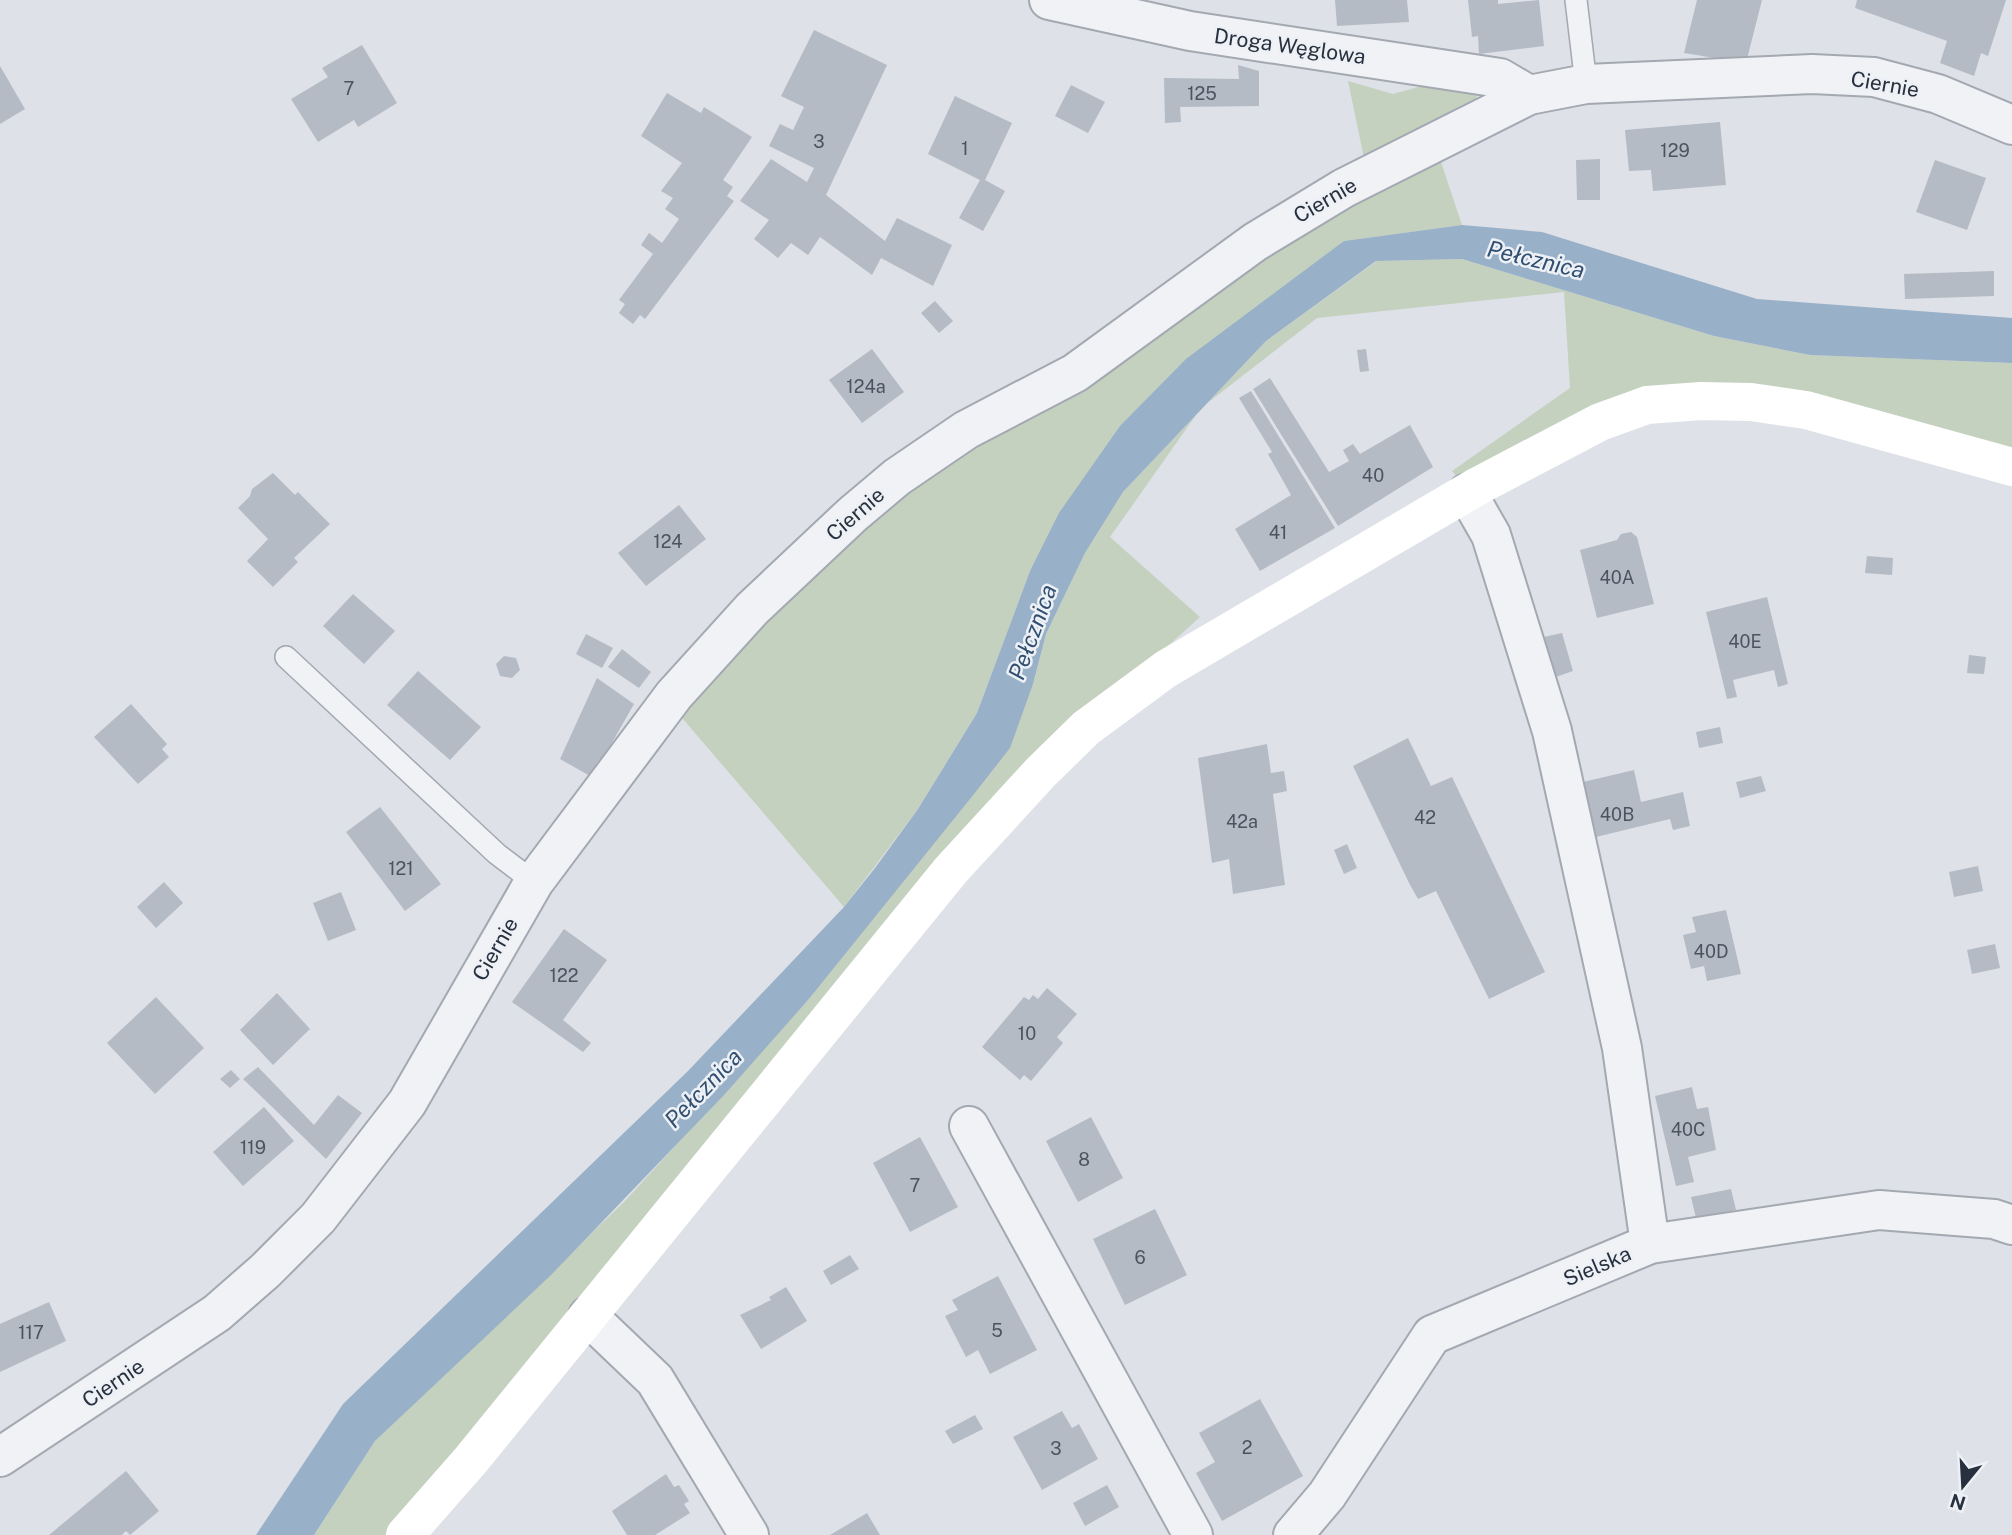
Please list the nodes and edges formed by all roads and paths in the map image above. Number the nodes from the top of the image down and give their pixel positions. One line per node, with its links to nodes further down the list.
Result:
1 (1049, 0): 4 (street, Droga Węglowa)
2 (1576, 0): 3 (lane)
3 (1586, 83): 4 (street, Ciernie); 5 (street, Ciernie)
4 (1529, 95): 9 (street, Ciernie)
5 (2012, 125)
6 (2012, 467): 7 (street)
7 (1467, 493): 12 (street); 13 (street)
8 (286, 657): 9 (lane)
9 (534, 881): 14 (street, Ciernie)
10 (969, 1126): 17 (street)
11 (2012, 1225): 12 (street, Sielska)
12 (1650, 1244): 18 (street, Sielska)
13 (588, 1316): 15 (street); 16 (street)
14 (0, 1457)
15 (405, 1535)
16 (749, 1535)
17 (1193, 1535)
18 (1293, 1535)

